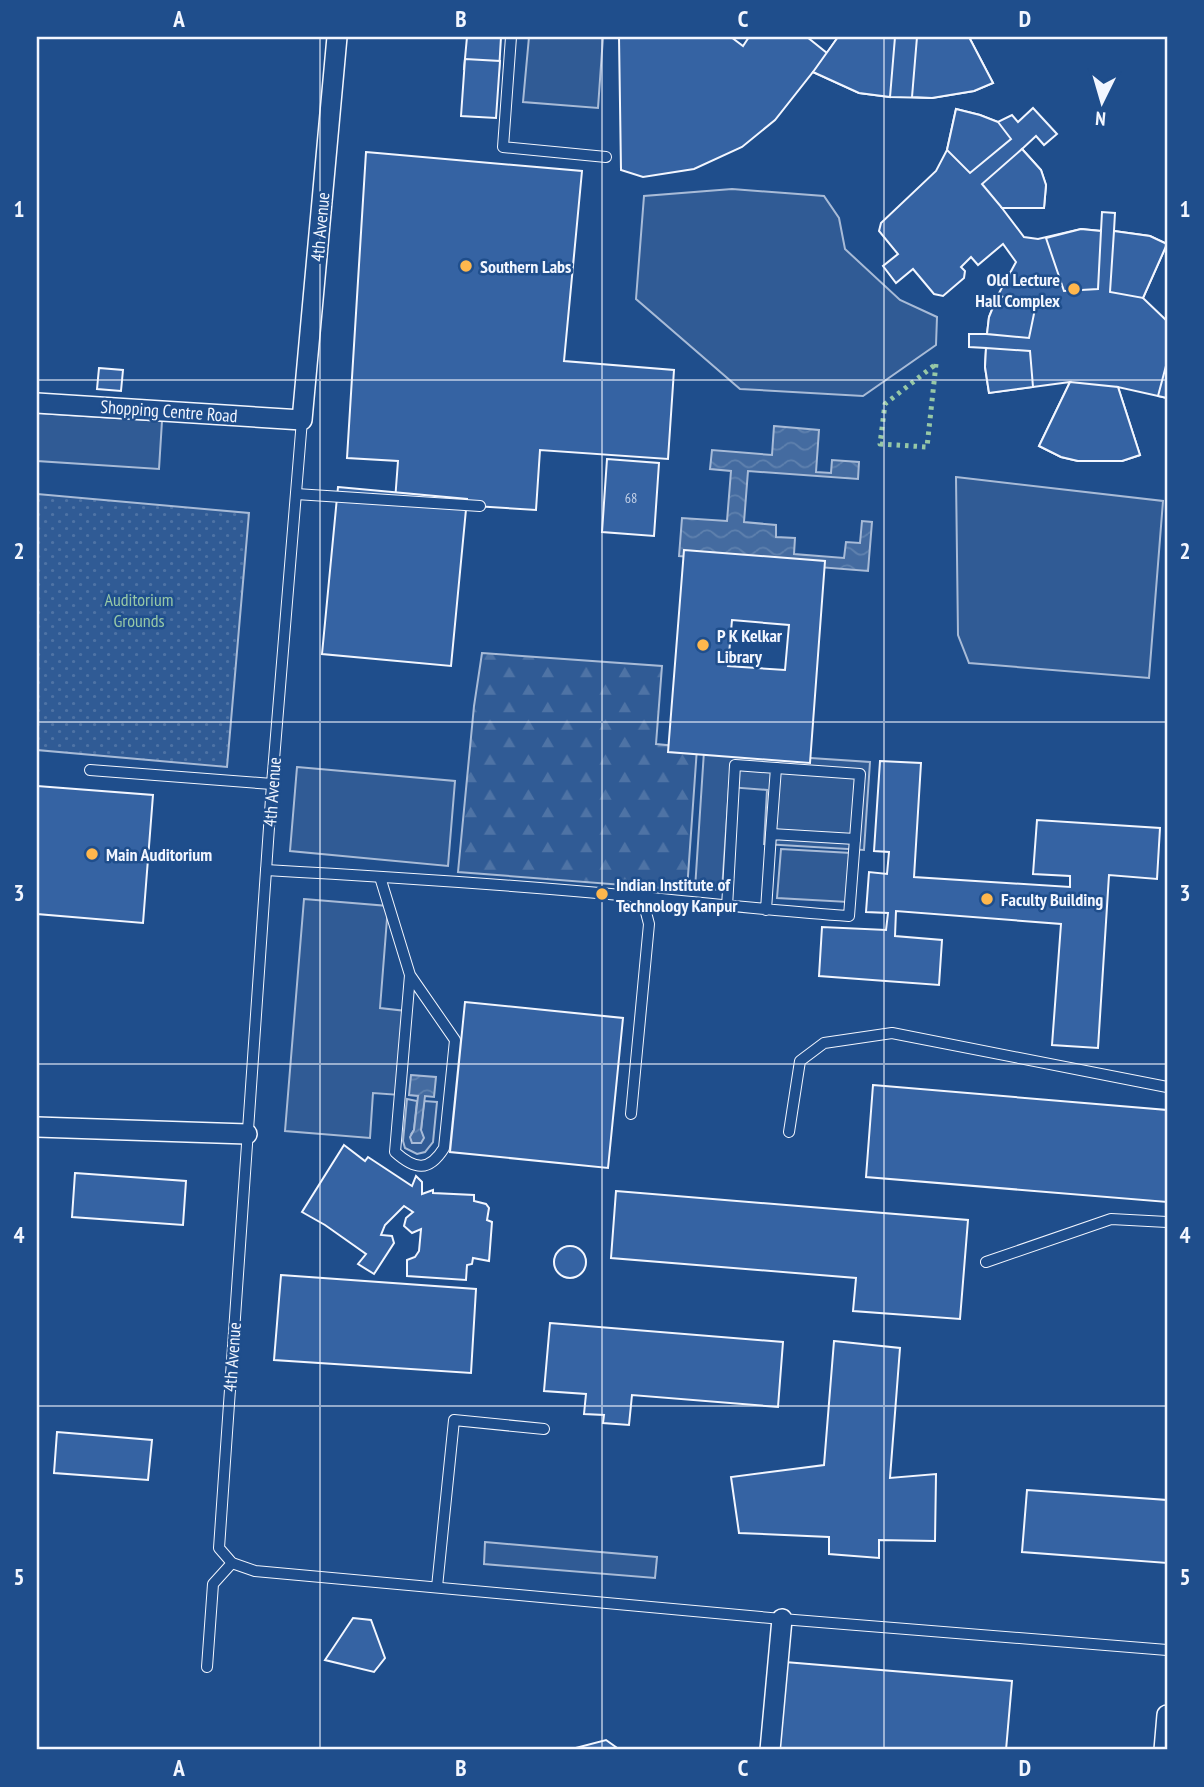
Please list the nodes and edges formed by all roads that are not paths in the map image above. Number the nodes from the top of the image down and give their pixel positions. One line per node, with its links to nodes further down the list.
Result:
1 (337, 37): 5 (street, 4th Avenue)
2 (511, 37): 3 (lane)
3 (606, 157)
4 (37, 403): 5 (street, Shopping Centre Road)
5 (302, 420): 6 (lane, 4th Avenue)
6 (296, 494): 7 (lane); 10 (lane, 4th Avenue)
7 (480, 506)
8 (776, 768): 11 (lane); 12 (lane); 16 (lane)
9 (90, 770): 10 (lane)
10 (272, 784): 13 (lane, 4th Avenue)
11 (771, 834): 12 (lane); 17 (lane)
12 (855, 839): 17 (lane)
13 (266, 870): 14 (lane); 23 (lane, 4th Avenue)
14 (380, 877): 15 (lane); 18 (lane)
15 (642, 897): 16 (lane); 20 (lane)
16 (727, 907): 17 (lane)
17 (765, 910)
18 (410, 975): 18 (lane)
19 (1167, 1087): 22 (lane)
20 (631, 1114)
21 (37, 1128): 23 (street)
22 (789, 1132)
23 (247, 1134): 27 (lane, 4th Avenue)
24 (1167, 1222): 25 (lane)
25 (986, 1262)
26 (544, 1429): 28 (lane)
27 (232, 1563): 28 (lane); 31 (lane)
28 (437, 1587): 29 (lane)
29 (782, 1619): 30 (lane); 33 (street)
30 (1167, 1650)
31 (207, 1667)
32 (1167, 1715): 34 (street)
33 (770, 1750)
34 (1164, 1750)

